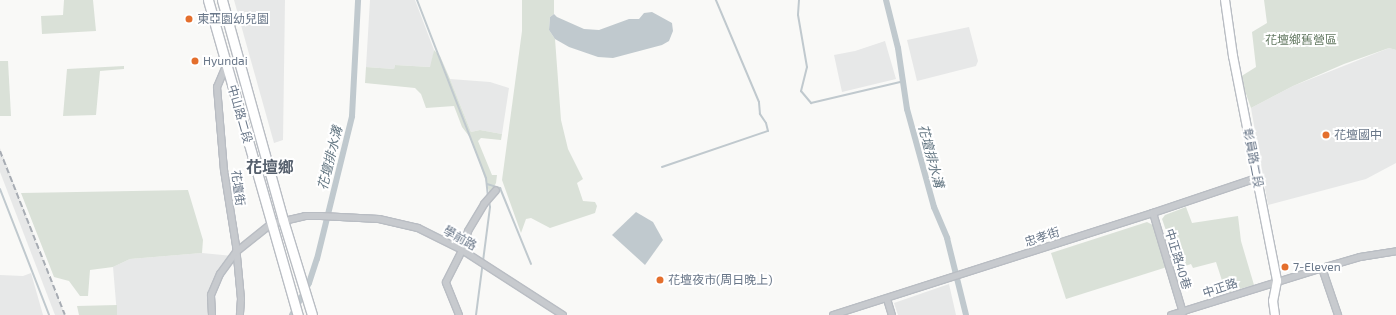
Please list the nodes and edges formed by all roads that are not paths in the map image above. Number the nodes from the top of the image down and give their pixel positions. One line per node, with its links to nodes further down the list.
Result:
1 (208, 0): 4 (main road, 中山路二段)
2 (222, 0): 8 (main road, 中山路二段)
3 (1225, 0): 5 (main road, 彰員路二段)
4 (226, 66): 9 (main road, 中山路二段); 12 (street, 花壇街)
5 (1257, 178): 7 (street, 忠孝街); 14 (main road, 彰員路二段)
6 (496, 190): 10 (street)
7 (1153, 213): 15 (street, 忠孝街); 16 (street, 中正路40巷)
8 (283, 220): 9 (street); 10 (street, 學前路); 20 (main road, 中山路二段)
9 (271, 224): 12 (street); 19 (main road, 中山路二段)
10 (462, 250): 21 (street); 22 (street, 學前路)
11 (1396, 251): 13 (street, 中正路)
12 (236, 252): 17 (street); 18 (street, 花壇街)
13 (1322, 268): 14 (street, 中正路); 27 (street)
14 (1277, 281): 16 (street, 中正路); 26 (main road, 彰員路二段)
15 (887, 299): 23 (street, 忠孝街); 24 (street)
16 (1183, 313): 25 (street, 中正路)
17 (212, 315)
18 (240, 315)
19 (298, 315)
20 (312, 315)
21 (459, 315)
22 (563, 315)
23 (832, 315)
24 (892, 315)
25 (1171, 315)
26 (1275, 315)
27 (1338, 315)

